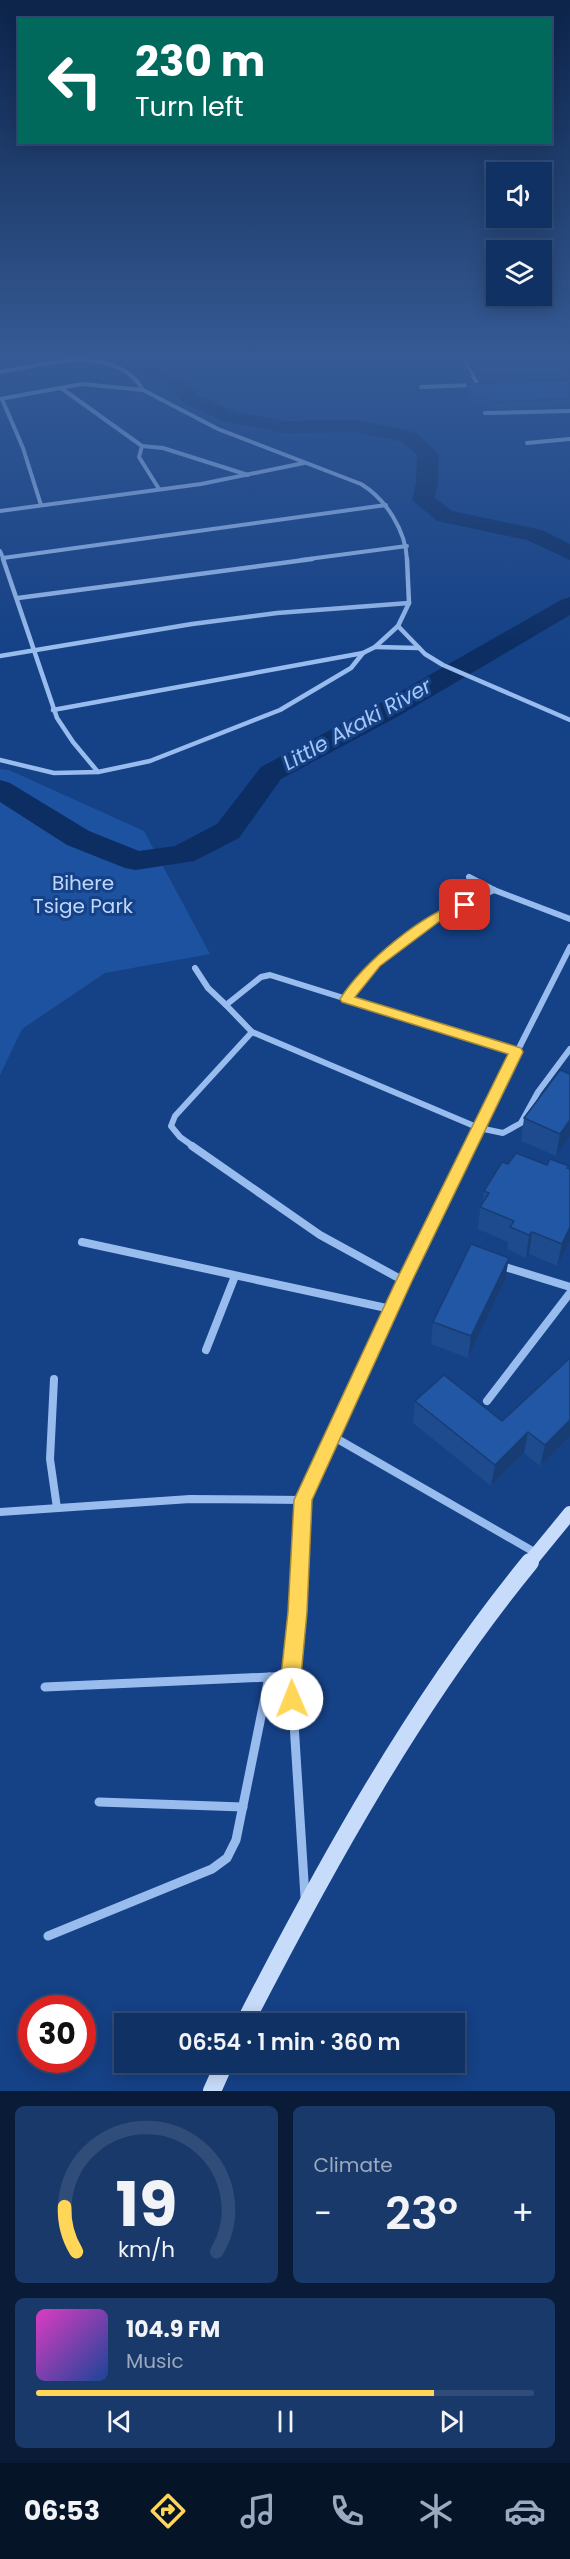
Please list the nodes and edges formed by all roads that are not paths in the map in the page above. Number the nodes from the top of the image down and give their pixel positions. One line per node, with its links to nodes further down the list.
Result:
1 (25, 453): 8 (street)
2 (140, 453): 7 (street)
3 (178, 453): 6 (street)
4 (278, 453): 5 (street)
5 (305, 463): 6 (street); 9 (street)
6 (249, 475): 7 (street)
7 (159, 489): 8 (street)
8 (42, 505): 10 (street)
9 (386, 505): 11 (street); 13 (street)
10 (0, 511)
11 (407, 546): 14 (street); 15 (street)
12 (0, 551): 13 (street)
13 (3, 558): 14 (street)
14 (18, 598): 19 (street)
15 (409, 603): 16 (street); 19 (street)
16 (398, 626): 17 (street); 18 (street)
17 (375, 647): 18 (street); 20 (street)
18 (420, 648): 23 (street)
19 (35, 650): 21 (street); 22 (street)
20 (363, 653): 22 (street); 25 (street)
21 (0, 656)
22 (53, 710): 25 (street)
23 (570, 720)
24 (0, 760): 25 (street)
25 (98, 772)
26 (469, 877): 27 (street)
27 (494, 890): 28 (street); 31 (street)
28 (570, 919)
29 (570, 948): 35 (street)
30 (195, 968): 32 (street)
31 (346, 999): 32 (street); 35 (street)
32 (226, 1005): 33 (street)
33 (252, 1032): 36 (street); 40 (street)
34 (570, 1049): 36 (street)
35 (516, 1052): 36 (street)
36 (479, 1128): 40 (street)
37 (82, 1242): 39 (street)
38 (497, 1264): 41 (street)
39 (235, 1275): 43 (street); 44 (street)
40 (404, 1281): 43 (street)
41 (570, 1287)
42 (570, 1293): 46 (street)
43 (391, 1310): 47 (street)
44 (206, 1350)
45 (54, 1379): 49 (street)
46 (486, 1401)
47 (334, 1437): 48 (street); 52 (street)
48 (303, 1500): 49 (street); 53 (street)
49 (57, 1508): 50 (street)
50 (0, 1512)
51 (570, 1513): 52 (street)
52 (537, 1553): 58 (street)
53 (291, 1676): 54 (street); 58 (street)
54 (269, 1677): 55 (street); 57 (street)
55 (45, 1687)
56 (99, 1802): 57 (street)
57 (243, 1807): 59 (street)
58 (306, 1906): 60 (street)
59 (48, 1936)
60 (250, 2013)
61 (220, 2073): 62 (street)
62 (212, 2091)

